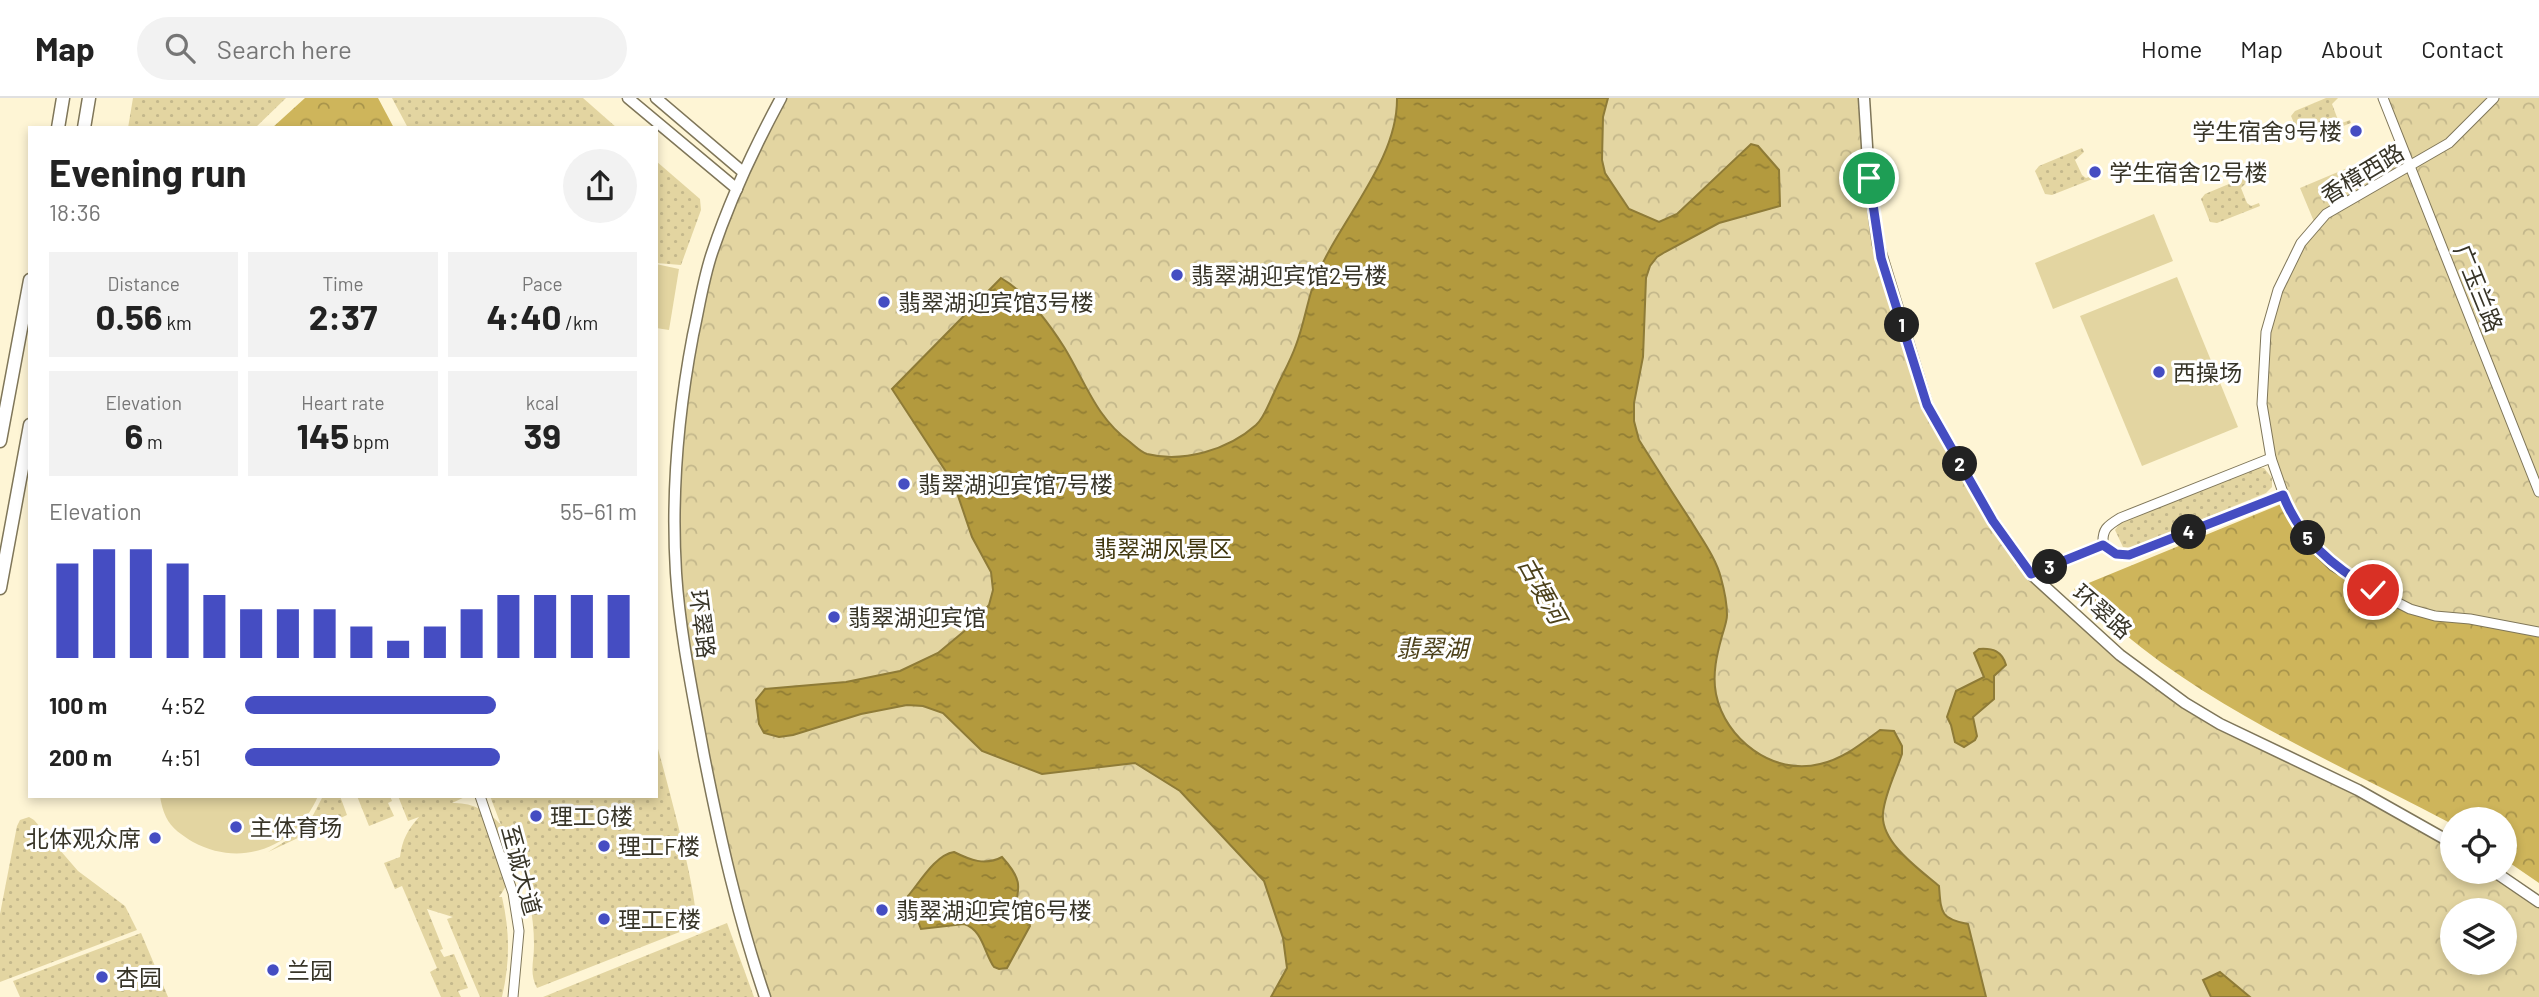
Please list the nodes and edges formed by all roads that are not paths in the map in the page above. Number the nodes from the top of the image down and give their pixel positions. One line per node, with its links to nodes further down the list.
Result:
1 (63, 98): 9 (main road)
2 (89, 98): 10 (main road)
3 (628, 98): 13 (street)
4 (656, 98): 12 (street)
5 (781, 98): 12 (street, 环翠路)
6 (1864, 98): 21 (street, 环翠路)
7 (2383, 98): 11 (street, 广玉兰路)
8 (2494, 98): 11 (street, 香樟西路)
9 (58, 126)
10 (84, 126)
11 (2409, 167): 17 (street, 香樟西路); 18 (street, 广玉兰路)
12 (743, 172): 13 (street, 环翠路)
13 (737, 189): 29 (street, 环翠路)
14 (28, 291): 16 (main road)
15 (28, 436): 22 (main road)
16 (0, 441)
17 (2271, 458): 19 (street, 香樟西路); 20 (street)
18 (2539, 492)
19 (2283, 495): 20 (street); 23 (street, 香樟西路)
20 (2103, 545): 21 (street)
21 (2031, 574): 25 (street, 环翠路)
22 (0, 588)
23 (2539, 632)
24 (481, 798): 28 (street, 至诚大道)
25 (2440, 837)
26 (2513, 884): 27 (street)
27 (2539, 902)
28 (513, 997)
29 (765, 997)

